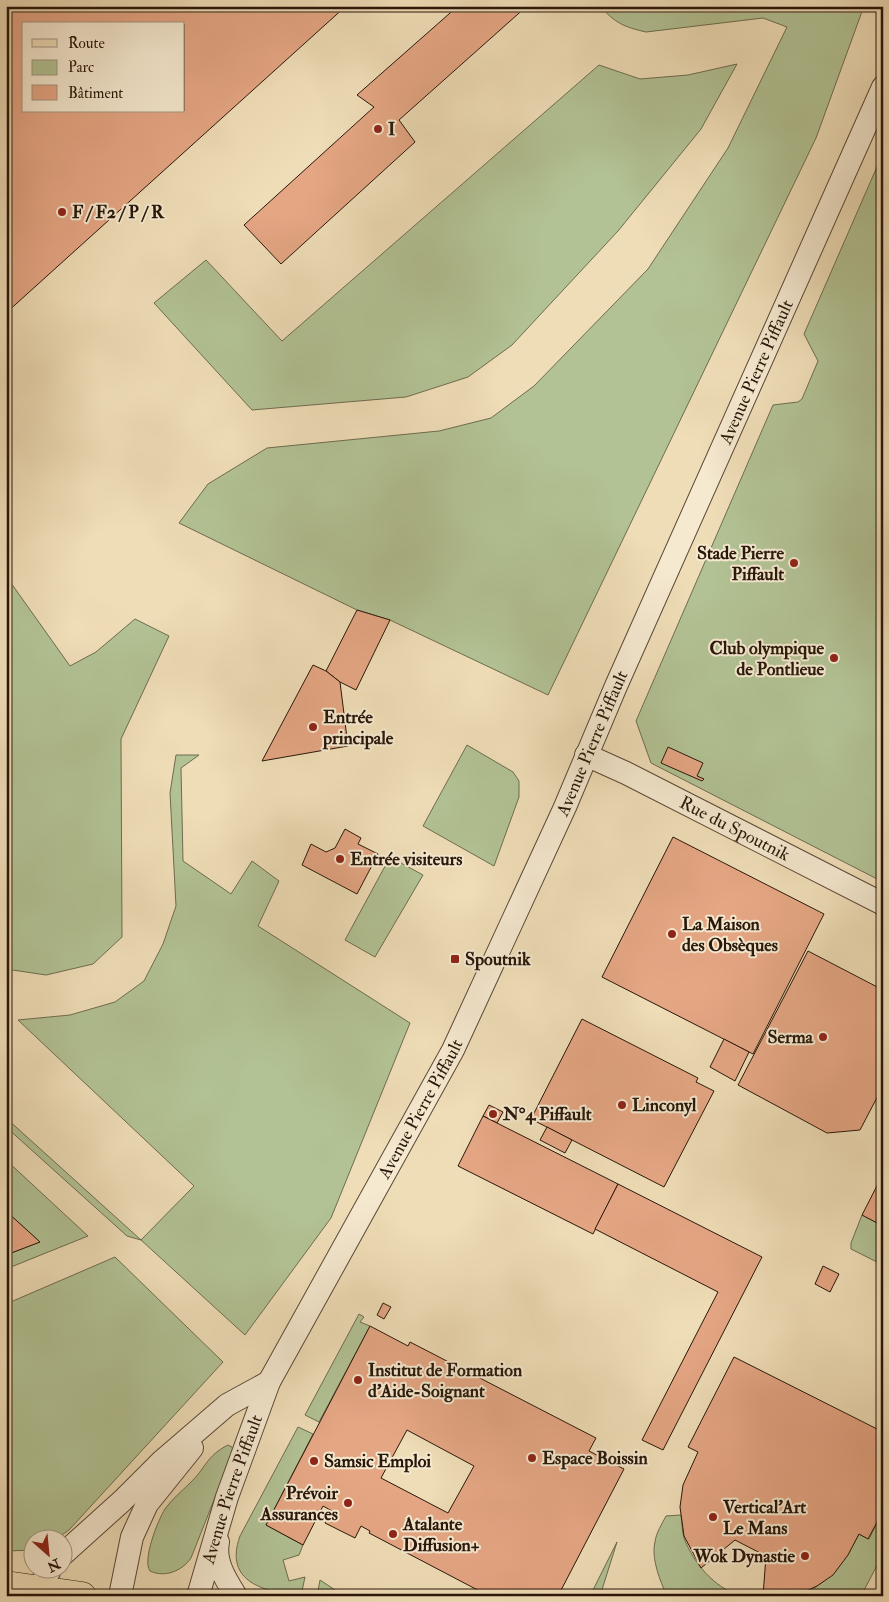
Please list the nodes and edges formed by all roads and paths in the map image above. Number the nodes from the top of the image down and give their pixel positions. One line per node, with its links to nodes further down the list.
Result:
1 (883, 87): 2 (street, Avenue Pierre Piffault)
2 (586, 755): 3 (street, Rue du Spoutnik); 4 (street, Avenue Pierre Piffault)
3 (883, 904)
4 (269, 1382): 5 (street, Avenue Pierre Piffault); 6 (street, Avenue Pierre Piffault)
5 (226, 1405): 7 (street, Avenue Pierre Piffault); 12 (street, Avenue Pierre Piffault)
6 (227, 1497): 13 (street, Avenue Pierre Piffault); 14 (street)
7 (72, 1546)
8 (38, 1580): 10 (main road)
9 (46, 1580): 11 (main road)
10 (6, 1585)
11 (82, 1596)
12 (120, 1596)
13 (198, 1596)
14 (236, 1596)

